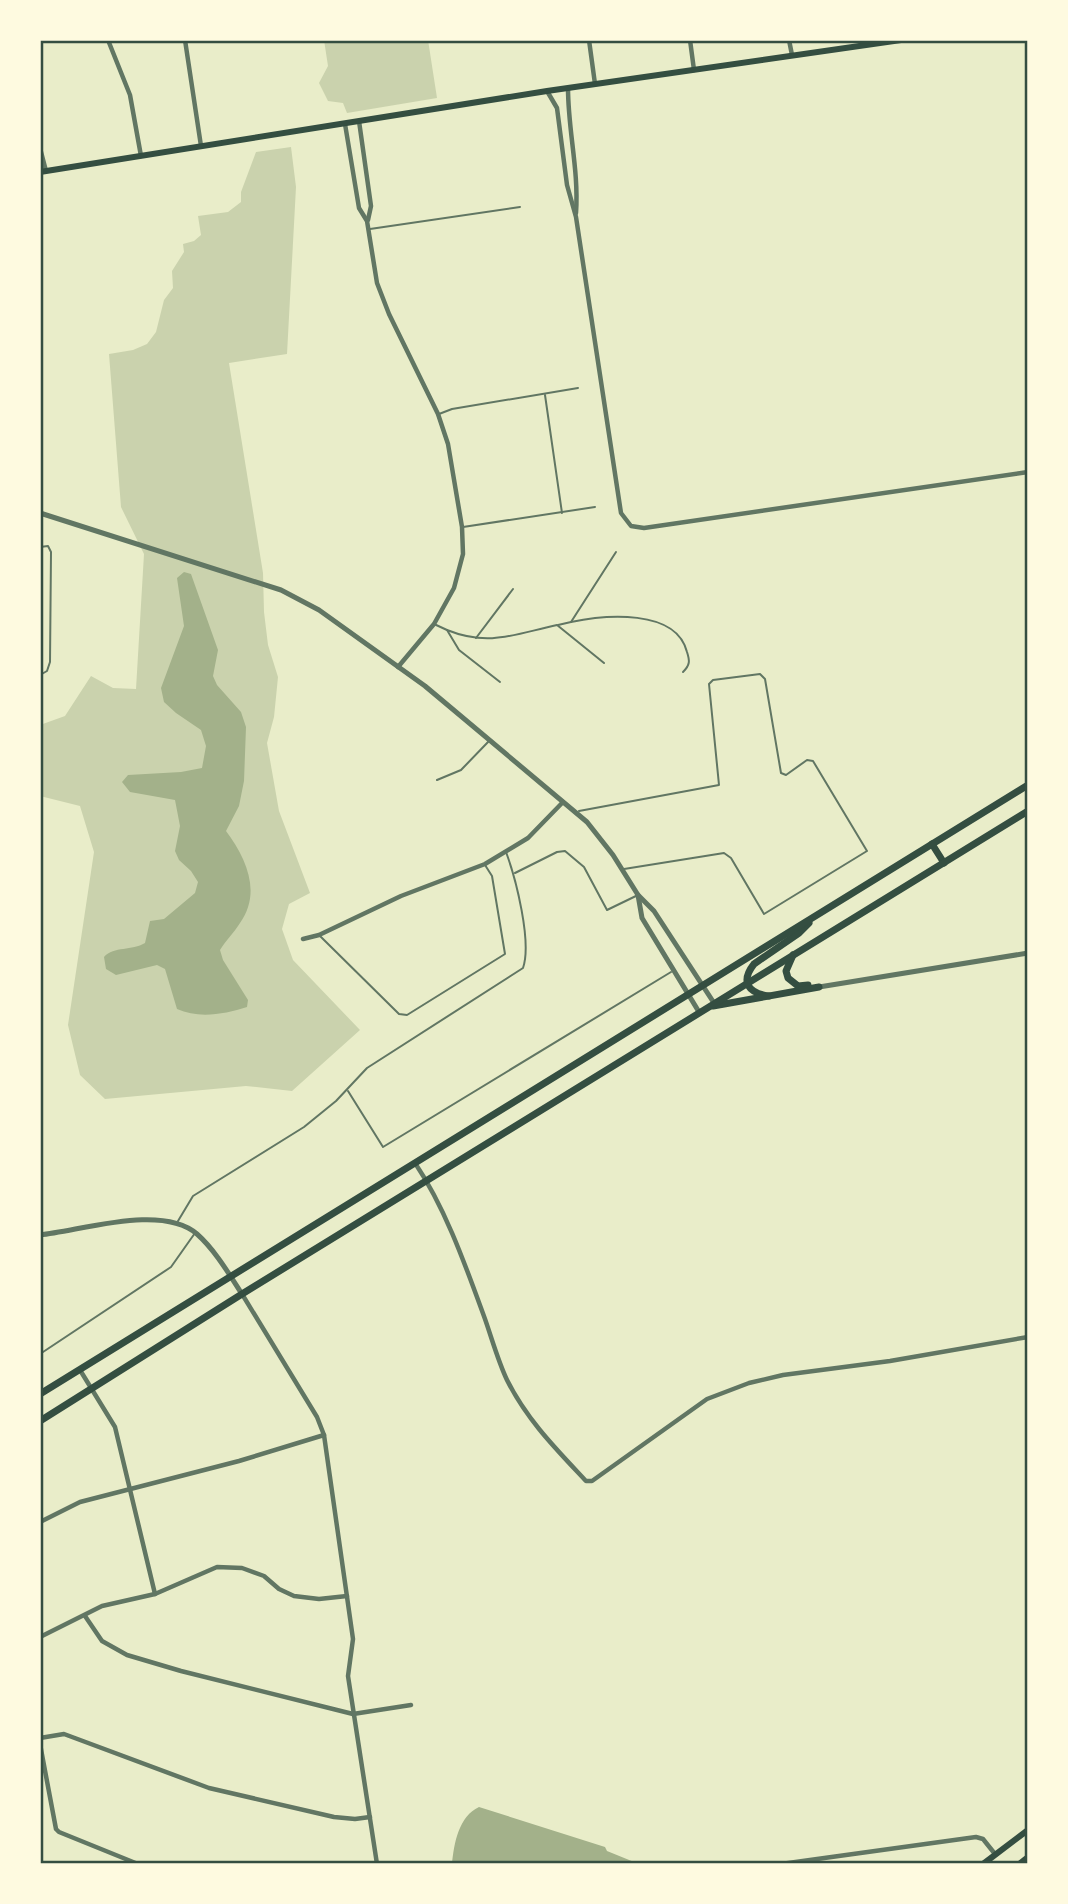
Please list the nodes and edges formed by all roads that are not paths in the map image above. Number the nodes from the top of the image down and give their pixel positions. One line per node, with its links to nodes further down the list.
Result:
1 (108, 40): 16 (street)
2 (185, 40): 14 (street)
3 (589, 40): 9 (street)
4 (690, 40): 8 (street)
5 (789, 40): 7 (street)
6 (898, 40): 7 (main road)
7 (792, 55): 8 (main road)
8 (694, 70): 9 (main road)
9 (595, 84): 10 (main road)
10 (568, 88): 11 (main road); 19 (street)
11 (547, 91): 12 (main road); 19 (street)
12 (359, 121): 13 (main road); 20 (street)
13 (345, 123): 14 (main road); 20 (street)
14 (201, 146): 16 (main road)
15 (40, 148): 17 (street)
16 (141, 156): 17 (main road)
17 (43, 172)
18 (520, 207): 21 (lane)
19 (576, 217): 25 (street)
20 (367, 220): 21 (street)
21 (369, 229): 24 (street)
22 (578, 388): 23 (lane)
23 (545, 394): 24 (lane); 28 (lane)
24 (439, 414): 29 (street)
25 (1028, 472)
26 (595, 507): 28 (lane)
27 (40, 513): 39 (street)
28 (562, 513): 29 (lane)
29 (462, 527): 34 (street)
30 (40, 547): 41 (lane)
31 (617, 552): 33 (lane)
32 (513, 589): 37 (lane)
33 (571, 622): 35 (lane); 40 (lane)
34 (434, 624): 36 (lane); 39 (street)
35 (557, 625): 37 (lane); 38 (lane)
36 (447, 630): 37 (lane); 42 (lane)
37 (475, 639)
38 (604, 663)
39 (398, 667): 43 (street)
40 (683, 672)
41 (40, 675)
42 (500, 682)
43 (489, 740): 44 (lane); 46 (street)
44 (437, 780)
45 (1028, 785): 49 (main road)
46 (563, 802): 48 (street); 50 (street)
47 (1028, 811): 51 (main road)
48 (575, 812): 53 (street); 53 (lane)
49 (932, 844): 51 (main road); 56 (main road)
50 (506, 851): 52 (street); 54 (lane)
51 (944, 863): 60 (main road)
52 (485, 864): 57 (street); 57 (lane)
53 (623, 869): 55 (street)
54 (514, 874): 55 (lane); 69 (lane)
55 (638, 895): 61 (street); 63 (street)
56 (820, 913): 62 (main road); 63 (main road)
57 (318, 935): 58 (street)
58 (303, 939)
59 (1028, 953): 64 (street)
60 (794, 954): 62 (main road); 64 (main road)
61 (675, 970): 65 (street); 69 (lane)
62 (747, 983): 66 (main road); 67 (main road)
63 (702, 985): 65 (main road); 67 (street)
64 (819, 987): 66 (main road)
65 (689, 993): 68 (street); 70 (main road)
66 (768, 996): 67 (main road)
67 (710, 1005): 68 (main road)
68 (699, 1012): 71 (main road)
69 (347, 1089): 72 (lane)
70 (415, 1163): 71 (street); 75 (main road)
71 (426, 1181): 76 (main road); 77 (street)
72 (177, 1222): 73 (street); 74 (street)
73 (195, 1233): 75 (street); 78 (lane)
74 (40, 1236)
75 (230, 1277): 76 (street); 79 (main road)
76 (243, 1294): 80 (main road); 83 (street)
77 (1028, 1337)
78 (40, 1354)
79 (80, 1370): 80 (street); 81 (main road)
80 (93, 1389): 82 (main road); 84 (street)
81 (40, 1394)
82 (40, 1421)
83 (324, 1435): 84 (street); 87 (street)
84 (130, 1488): 85 (street); 86 (street)
85 (40, 1522)
86 (155, 1594): 87 (street); 88 (street)
87 (347, 1596): 91 (street)
88 (85, 1616): 89 (street); 91 (street)
89 (40, 1637)
90 (411, 1705): 91 (street)
91 (353, 1714): 94 (street)
92 (40, 1738): 94 (street)
93 (40, 1744): 98 (street)
94 (370, 1817): 99 (street)
95 (1028, 1830): 96 (main road)
96 (995, 1854): 100 (street); 101 (main road)
97 (1028, 1857): 102 (main road)
98 (138, 1864)
99 (377, 1864)
100 (781, 1864)
101 (983, 1864)
102 (1018, 1864)

